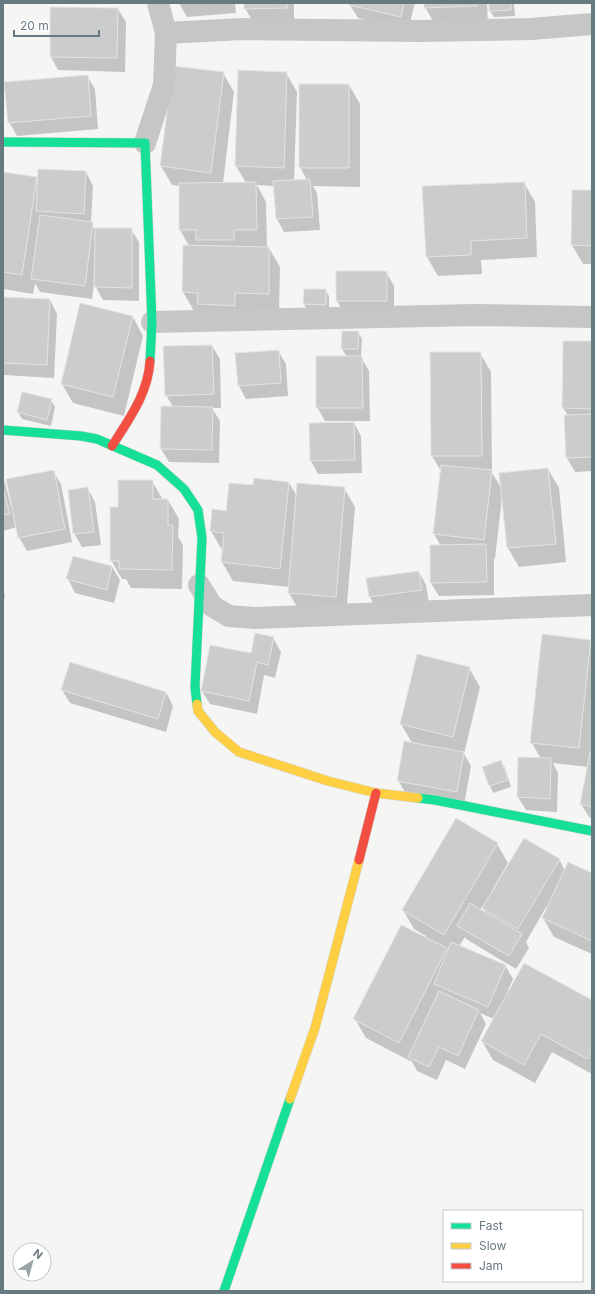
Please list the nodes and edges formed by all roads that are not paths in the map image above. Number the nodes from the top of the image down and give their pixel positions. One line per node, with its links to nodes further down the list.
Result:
1 (158, 3): 3 (street)
2 (592, 24): 3 (street)
3 (166, 33): 5 (street)
4 (3, 142): 5 (street)
5 (144, 143): 7 (street)
6 (592, 317): 7 (street)
7 (152, 322): 9 (street)
8 (3, 430): 9 (street)
9 (112, 446): 10 (street)
10 (199, 584): 11 (street); 12 (street)
11 (592, 604)
12 (376, 793): 13 (street); 14 (street)
13 (592, 831)
14 (224, 1291)

